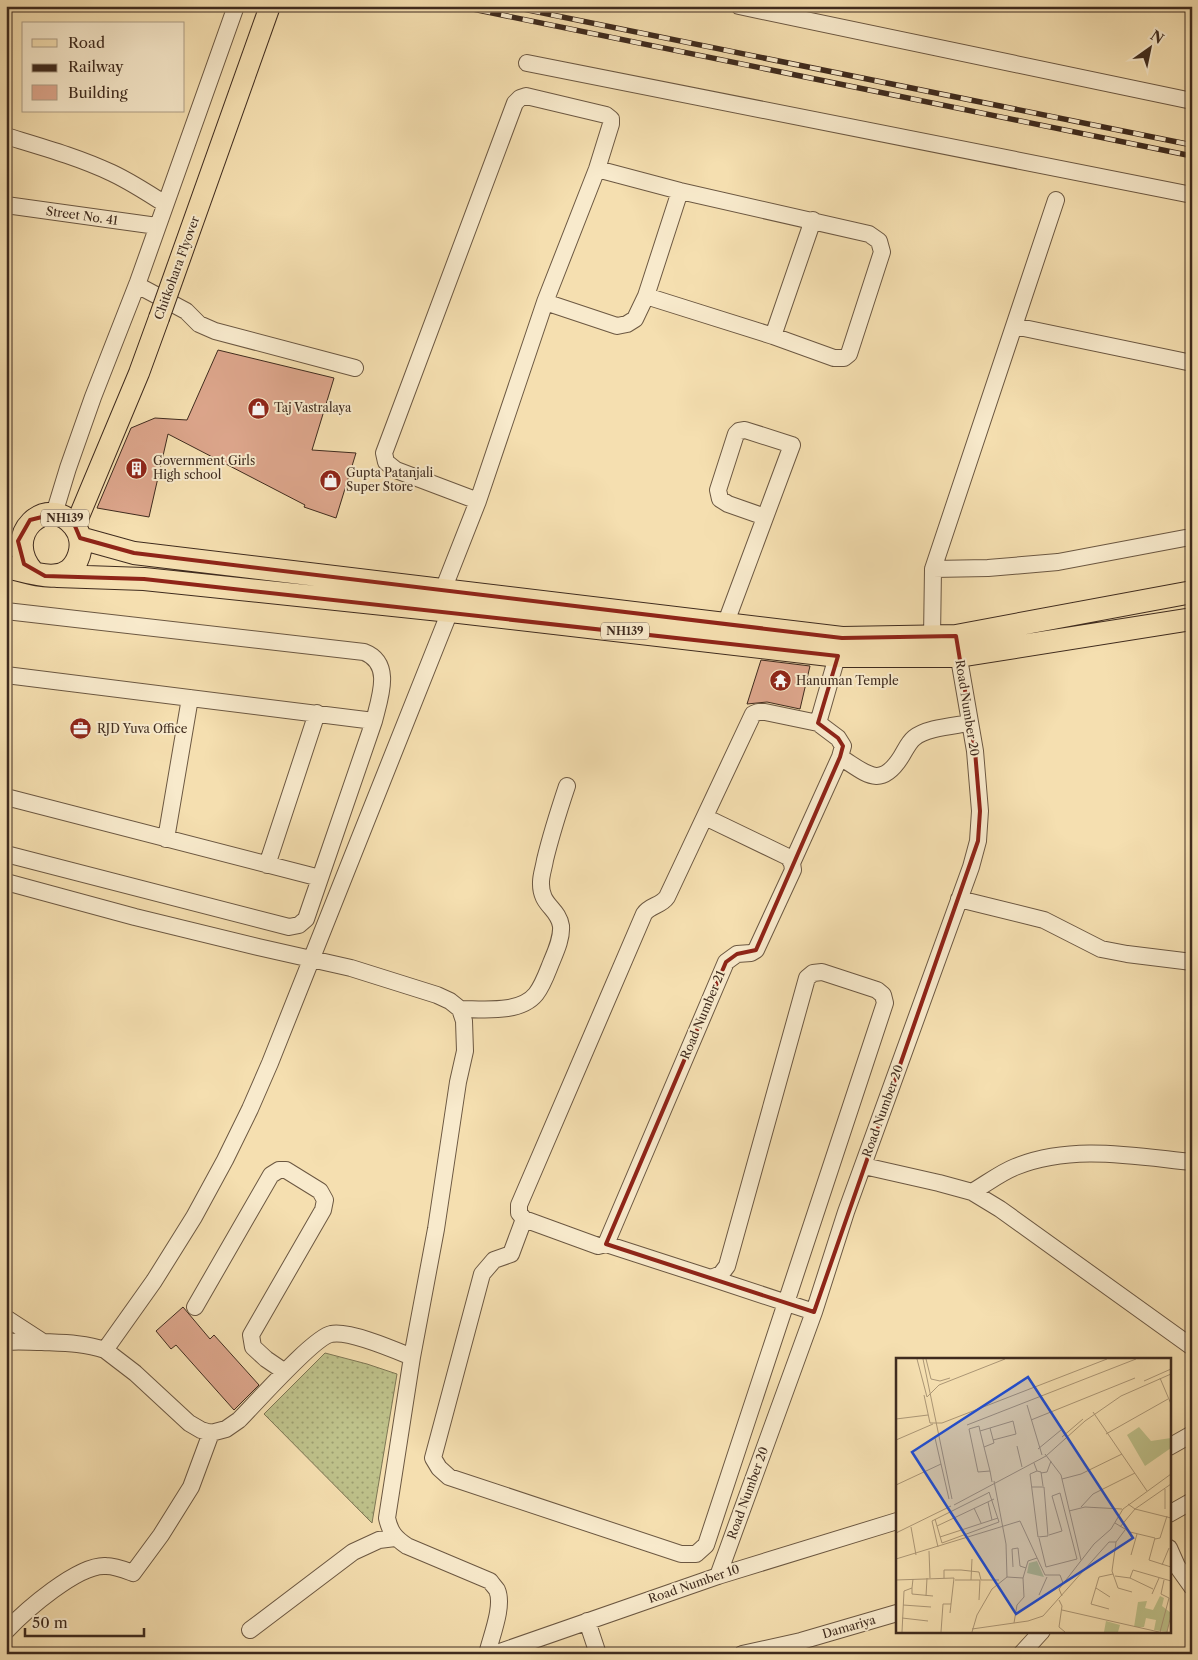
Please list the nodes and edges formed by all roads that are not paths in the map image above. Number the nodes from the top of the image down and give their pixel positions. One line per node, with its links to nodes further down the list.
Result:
1 (236, 6): 11 (street)
2 (270, 6): 26 (main road, Chitkohara Flyover, bridge)
3 (739, 6): 5 (street)
4 (528, 63): 9 (street)
5 (1192, 101)
6 (6, 136): 11 (street)
7 (597, 170): 8 (street); 17 (street); 22 (street)
8 (680, 191): 13 (street); 16 (street)
9 (1192, 195)
10 (1056, 200): 18 (street)
11 (165, 204): 14 (street)
12 (6, 205): 14 (street, Street No. 41)
13 (813, 220): 19 (street); 19 (street)
14 (157, 226): 15 (street)
15 (137, 284): 21 (street); 23 (street)
16 (646, 296): 17 (street); 19 (street)
17 (545, 302): 22 (street)
18 (1014, 326): 20 (street); 29 (street)
19 (773, 336)
20 (1192, 363)
21 (355, 368)
22 (478, 501): 33 (street)
23 (54, 514): 25 (highway, NH139); 26 (highway, NH139)
24 (765, 517): 24 (street); 36 (street)
25 (14, 530): 30 (highway, NH139)
26 (77, 532): 31 (highway, NH139); 33 (highway, NH139)
27 (1185, 538): 29 (street)
28 (6, 567): 30 (highway, NH139)
29 (933, 570): 37 (street)
30 (33, 572): 31 (highway, NH139)
31 (57, 576): 33 (highway, NH139)
32 (1192, 592): 38 (highway, NH139)
33 (451, 598): 36 (highway, NH139); 39 (highway, NH139); 57 (street)
34 (6, 611): 43 (street)
35 (1192, 619): 38 (highway, NH139)
36 (725, 624): 39 (highway, NH139)
37 (932, 637): 38 (highway, NH139); 39 (highway, NH139)
38 (957, 646): 39 (highway, NH139); 45 (street, Road Number 20)
39 (840, 647): 44 (street)
40 (6, 675): 41 (street)
41 (190, 698): 42 (street); 50 (street)
42 (317, 714): 43 (street); 53 (street)
43 (374, 720): 54 (street)
44 (818, 723): 46 (street); 49 (street)
45 (969, 723): 46 (street); 56 (street, Road Number 20)
46 (840, 758): 52 (street, Road Number 21)
47 (567, 786): 59 (street)
48 (6, 797): 50 (street)
49 (705, 817): 52 (street); 63 (street)
50 (166, 839): 53 (street)
51 (6, 854): 54 (street)
52 (792, 863): 64 (street, Road Number 21)
53 (267, 865): 54 (street)
54 (320, 878)
55 (6, 882): 57 (street)
56 (958, 899): 58 (street); 61 (street, Road Number 20)
57 (312, 959): 59 (street); 73 (street)
58 (1192, 962)
59 (460, 1009): 74 (street)
60 (1192, 1162): 62 (street)
61 (864, 1166): 62 (street); 68 (street, Road Number 20)
62 (972, 1192): 72 (street)
63 (524, 1219): 64 (street); 66 (street)
64 (602, 1245): 65 (street)
65 (710, 1278): 66 (street); 66 (street)
66 (786, 1304): 68 (street)
67 (195, 1307): 75 (street)
68 (814, 1312): 85 (street, Road Number 20)
69 (6, 1318): 71 (street)
70 (6, 1342): 71 (street)
71 (43, 1342): 73 (street)
72 (1192, 1347)
73 (105, 1350): 76 (street)
74 (412, 1357): 75 (street); 82 (street)
75 (285, 1372): 76 (street)
76 (211, 1433): 89 (street)
77 (1192, 1434): 78 (street)
78 (1170, 1446)
79 (1192, 1501): 80 (street)
80 (1170, 1513)
81 (896, 1521): 85 (street, Road Number 10)
82 (395, 1538): 90 (street); 92 (street)
83 (1170, 1553): 84 (street)
84 (1173, 1567): 86 (street)
85 (718, 1576): 88 (street, Road Number 10)
86 (1192, 1587)
87 (896, 1613): 95 (street, Damariya)
88 (587, 1621): 93 (street, Road Number 10); 94 (street)
89 (9, 1624)
90 (250, 1630)
91 (1041, 1632): 96 (street)
92 (487, 1654)
93 (494, 1654)
94 (598, 1654)
95 (742, 1654)
96 (1021, 1654)

